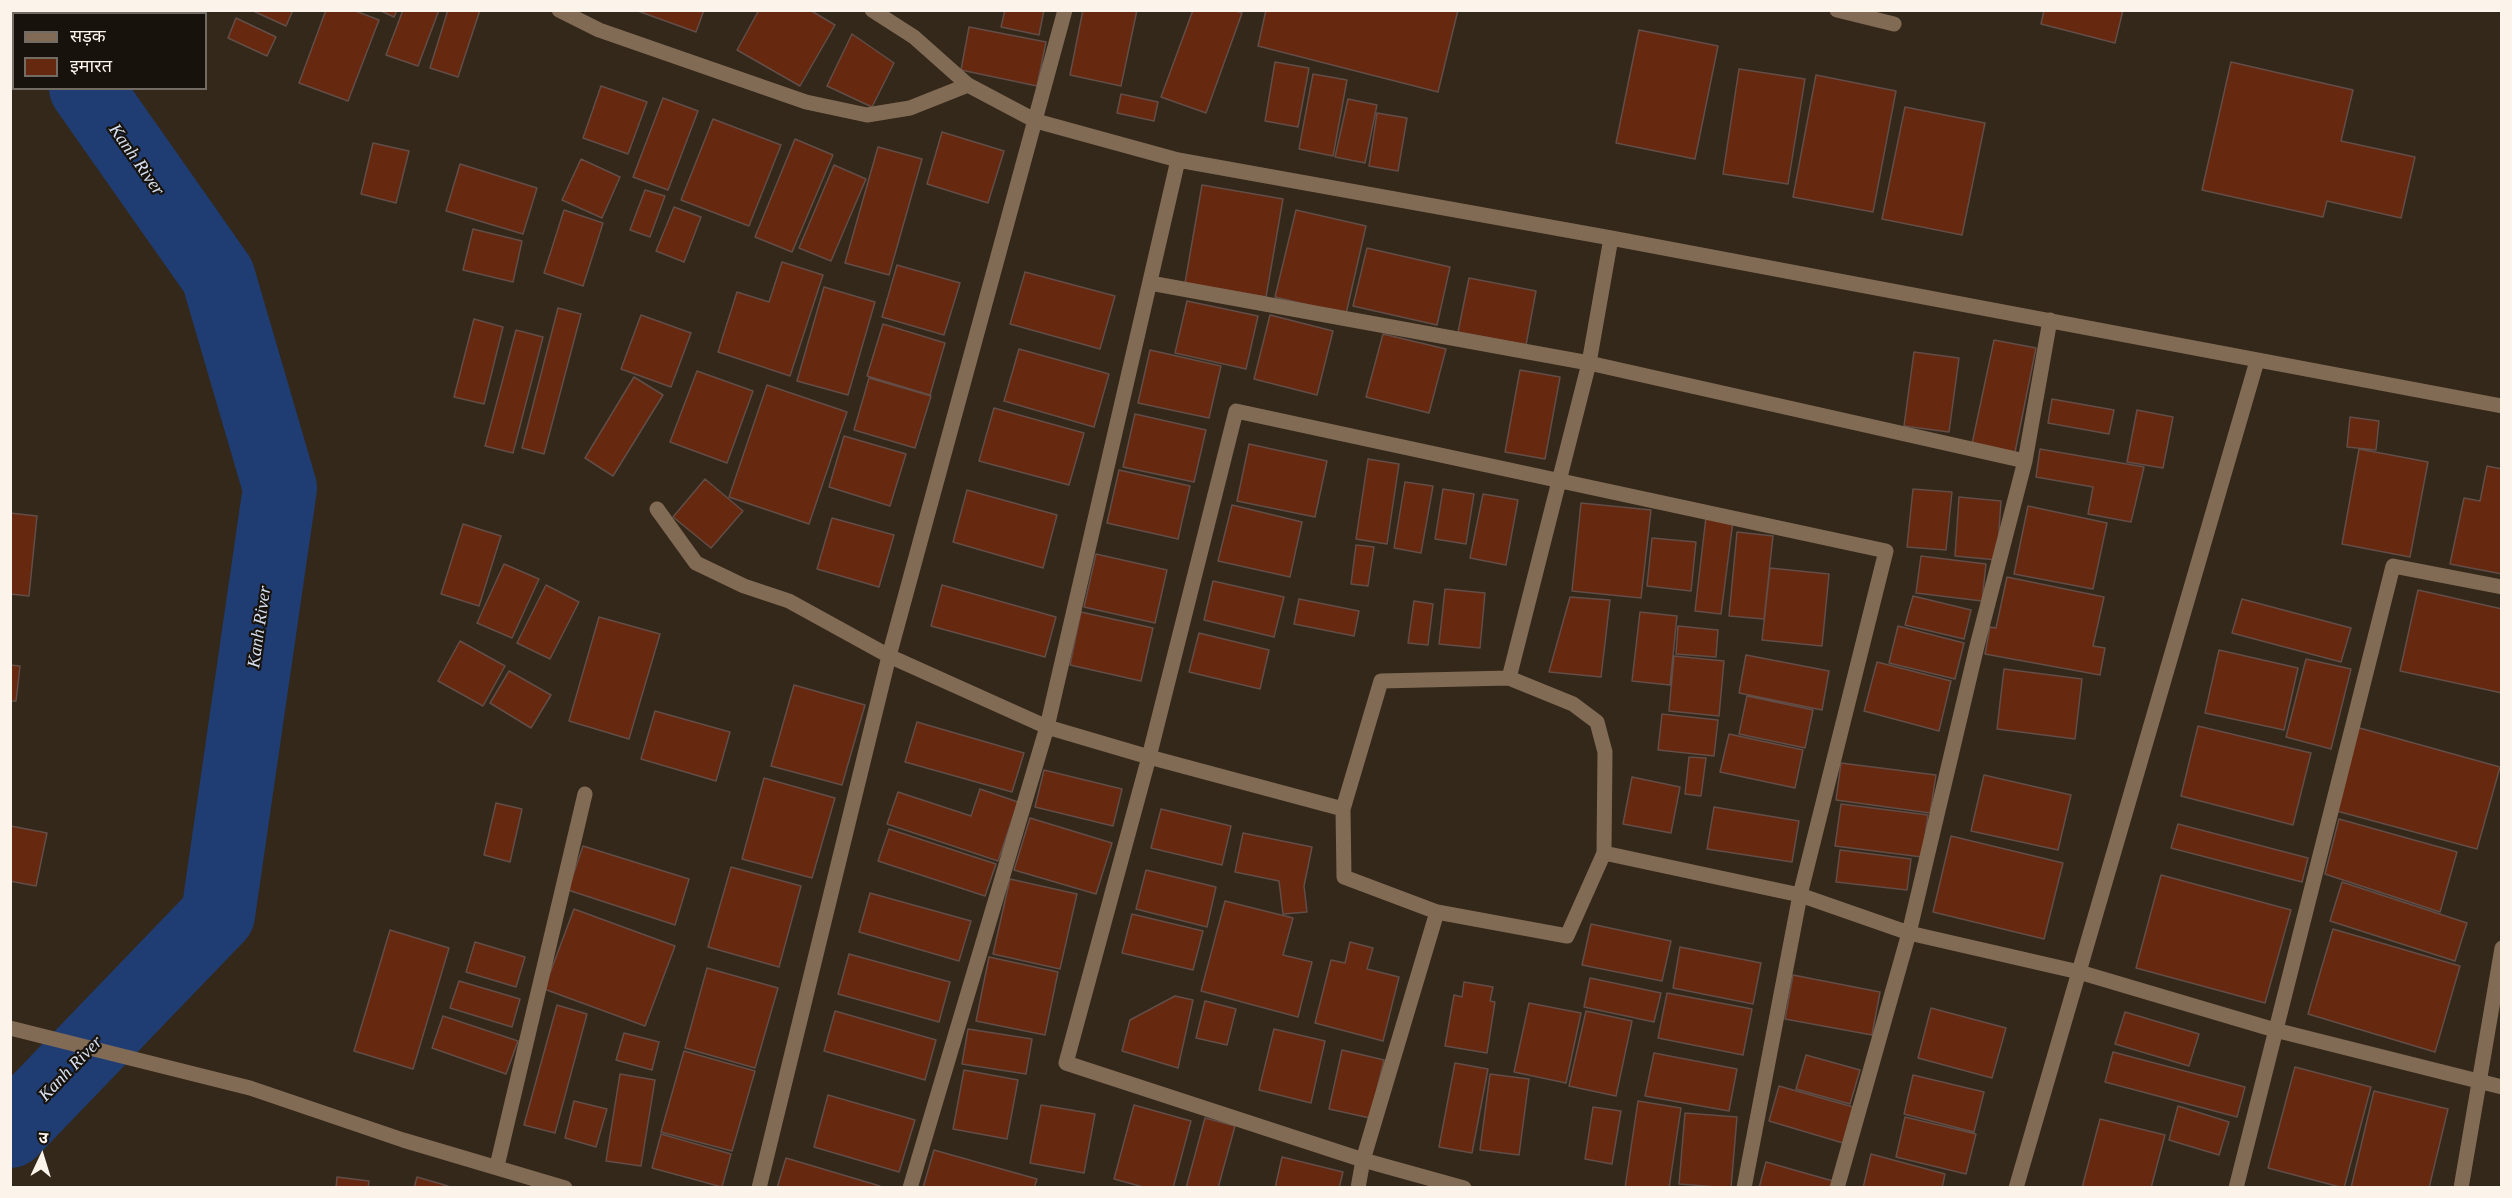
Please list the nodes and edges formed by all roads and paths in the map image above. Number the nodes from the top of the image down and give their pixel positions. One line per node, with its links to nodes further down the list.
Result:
1 (559, 10): 6 (street)
2 (872, 10): 6 (street)
3 (1065, 10): 7 (street)
4 (1837, 10): 5 (street)
5 (1894, 24)
6 (968, 85): 7 (street)
7 (1036, 121): 8 (street); 19 (street)
8 (1178, 160): 9 (street); 10 (street)
9 (1611, 238): 11 (street); 13 (street)
10 (1150, 283): 13 (street); 21 (street)
11 (2050, 320): 12 (street); 15 (street)
12 (2256, 361): 14 (street); 30 (street)
13 (1588, 363): 15 (street); 16 (street)
14 (2502, 406)
15 (2025, 461): 28 (street)
16 (1558, 481): 20 (street); 22 (street); 26 (street)
17 (657, 509): 19 (street)
18 (2502, 586): 32 (street)
19 (889, 656): 21 (street); 38 (street)
20 (1509, 678): 24 (street); 25 (street)
21 (1047, 727): 22 (street); 39 (street)
22 (1149, 757): 24 (street); 35 (street)
23 (585, 794): 36 (street)
24 (1343, 809): 27 (street)
25 (1604, 852): 26 (street); 27 (street)
26 (1800, 895): 28 (street); 42 (street)
27 (1437, 912): 35 (street)
28 (1909, 933): 30 (street); 43 (street)
29 (2502, 948): 33 (street)
30 (2079, 972): 32 (street); 44 (street)
31 (10, 1028): 36 (street)
32 (2275, 1030): 33 (street); 45 (street)
33 (2478, 1080): 34 (street); 46 (street)
34 (2502, 1087)
35 (1363, 1160): 40 (street); 41 (street)
36 (497, 1166): 37 (street)
37 (565, 1188)
38 (759, 1188)
39 (910, 1188)
40 (1358, 1188)
41 (1464, 1188)
42 (1744, 1188)
43 (1837, 1188)
44 (2016, 1188)
45 (2236, 1188)
46 (2460, 1188)

